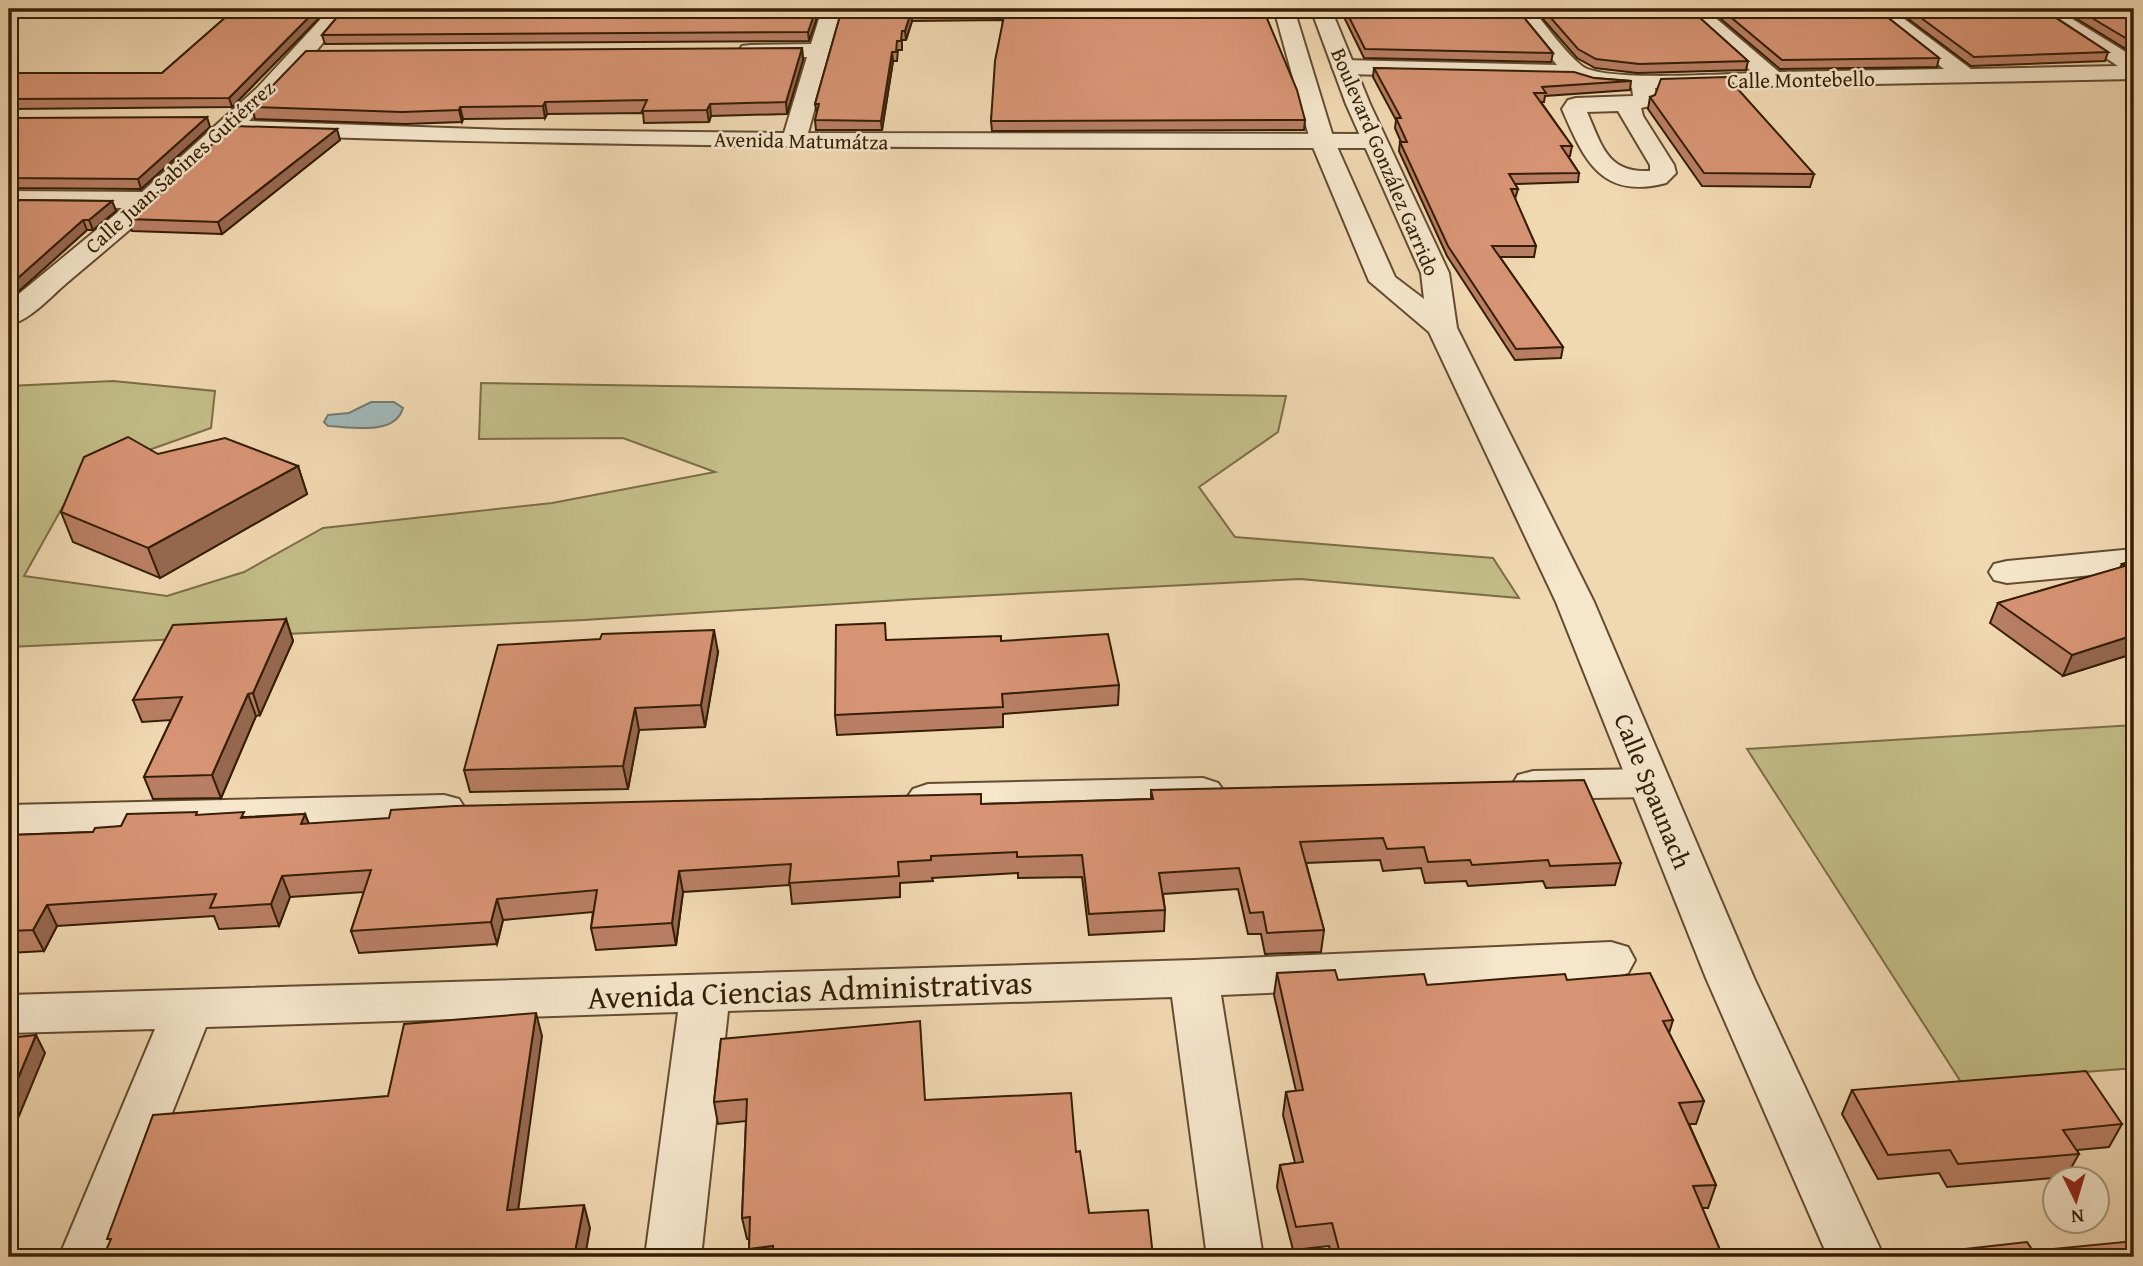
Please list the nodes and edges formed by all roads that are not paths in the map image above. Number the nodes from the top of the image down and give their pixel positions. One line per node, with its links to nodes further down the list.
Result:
1 (341, 9): 11 (street, Calle Juan Sabines Gutiérrez)
2 (832, 9): 9 (street)
3 (1284, 9): 23 (street, Boulevard González Garrido)
4 (1321, 9): 14 (street, Boulevard González Garrido)
5 (1693, 9): 18 (street)
6 (1878, 9): 17 (street)
7 (2042, 9): 13 (street)
8 (1524, 12): 15 (street)
9 (822, 50): 10 (street); 22 (street)
10 (724, 51)
11 (304, 54): 12 (street); 21 (street, Calle Juan Sabines Gutiérrez)
12 (332, 54)
13 (2134, 66)
14 (1343, 67): 15 (street, Calle Montebello); 24 (street, Boulevard González Garrido)
15 (1575, 72): 19 (street, Calle Montebello)
16 (2134, 72): 17 (street, Calle Montebello)
17 (1968, 77): 18 (street, Calle Montebello)
18 (1775, 81): 19 (street, Calle Montebello)
19 (1642, 82): 20 (street)
20 (1629, 104): 20 (street)
21 (226, 120): 22 (street, Avenida Matumátza); 26 (street, Calle Juan Sabines Gutiérrez)
22 (794, 140): 23 (street, Avenida Matumátza)
23 (1322, 140): 24 (street, Avenida Matumátza); 28 (street, Boulevard González Garrido)
24 (1374, 141): 28 (street, Boulevard González Garrido)
25 (9, 199): 26 (street)
26 (149, 200): 27 (street, Calle Juan Sabines Gutiérrez)
27 (9, 316)
28 (1442, 328): 31 (street, Calle Spaunach)
29 (2134, 560): 30 (street)
30 (2007, 572)
31 (1650, 783): 32 (street); 45 (street, Calle Spaunach)
32 (1497, 786)
33 (1247, 792): 34 (street)
34 (885, 800)
35 (482, 809): 36 (street)
36 (9, 820)
37 (1611, 960): 38 (street, Avenida Ciencias Administrativas)
38 (1194, 978): 39 (street, Avenida Ciencias Administrativas); 44 (street)
39 (705, 994): 40 (street, Avenida Ciencias Administrativas); 43 (street)
40 (188, 1009): 41 (street, Avenida Ciencias Administrativas); 42 (street)
41 (9, 1014)
42 (87, 1257)
43 (673, 1257)
44 (1235, 1257)
45 (1856, 1257)

